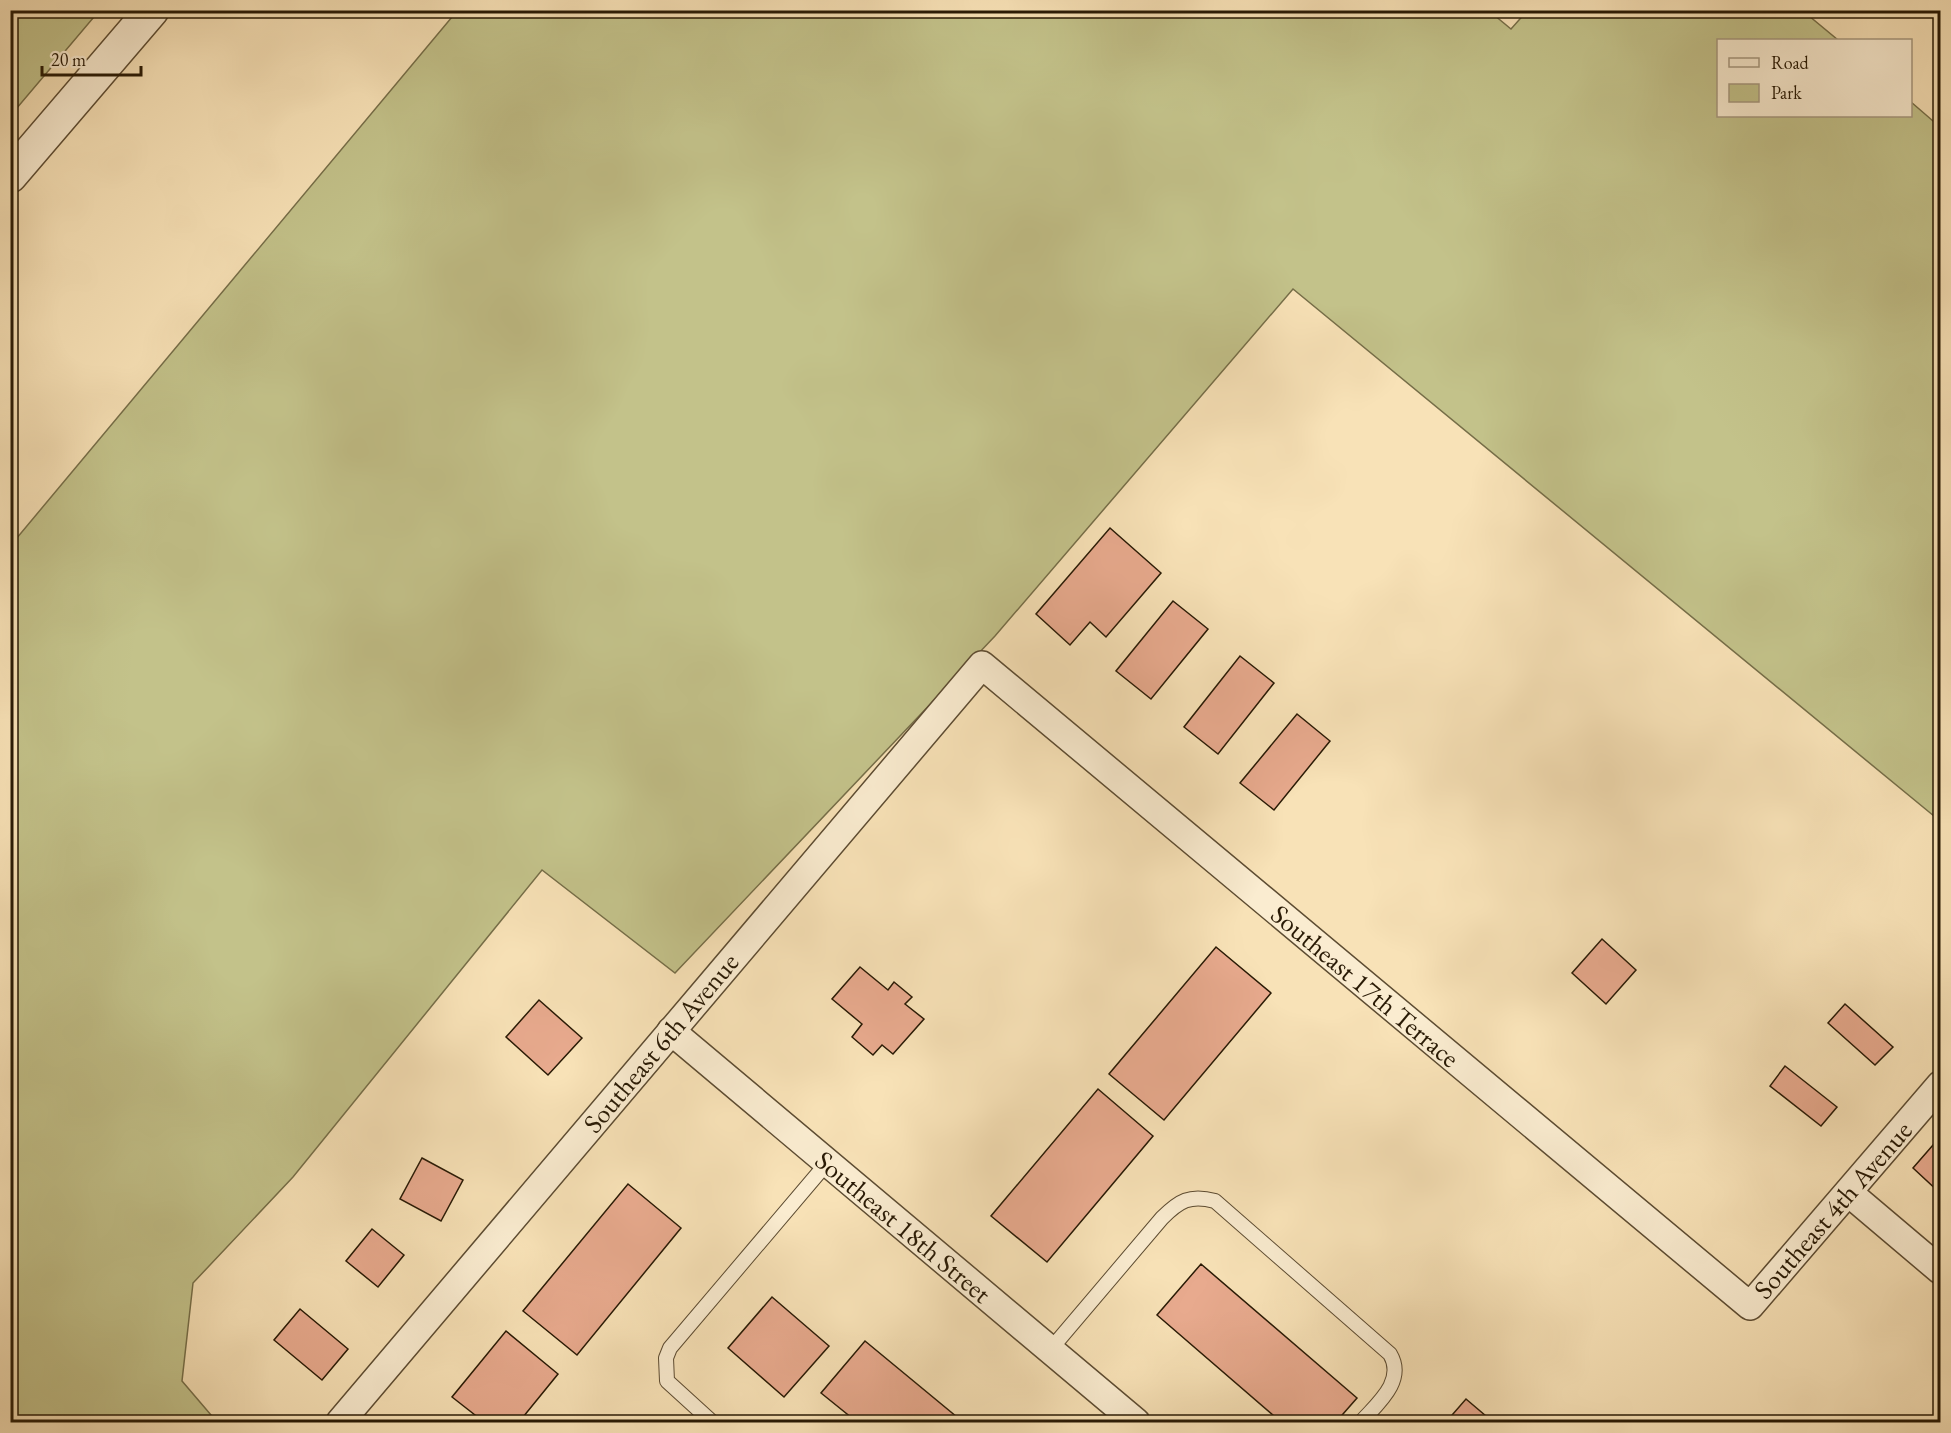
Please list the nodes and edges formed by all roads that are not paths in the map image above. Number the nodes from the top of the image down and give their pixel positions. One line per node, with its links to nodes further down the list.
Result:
1 (152, 10): 2 (street)
2 (10, 176)
3 (982, 665): 4 (street, Southeast 6th Avenue); 9 (street, Southeast 17th Terrace)
4 (670, 1031): 6 (street, Southeast 18th Street); 11 (street, Southeast 6th Avenue)
5 (1941, 1086): 7 (street, Southeast 4th Avenue)
6 (827, 1163): 10 (street, Southeast 18th Street); 12 (lane)
7 (1849, 1193): 8 (street); 9 (street, Southeast 4th Avenue)
8 (1941, 1270)
9 (1750, 1306)
10 (1050, 1350): 13 (street, Southeast 18th Street); 14 (lane)
11 (340, 1422)
12 (712, 1422)
13 (1136, 1422)
14 (1361, 1422)

